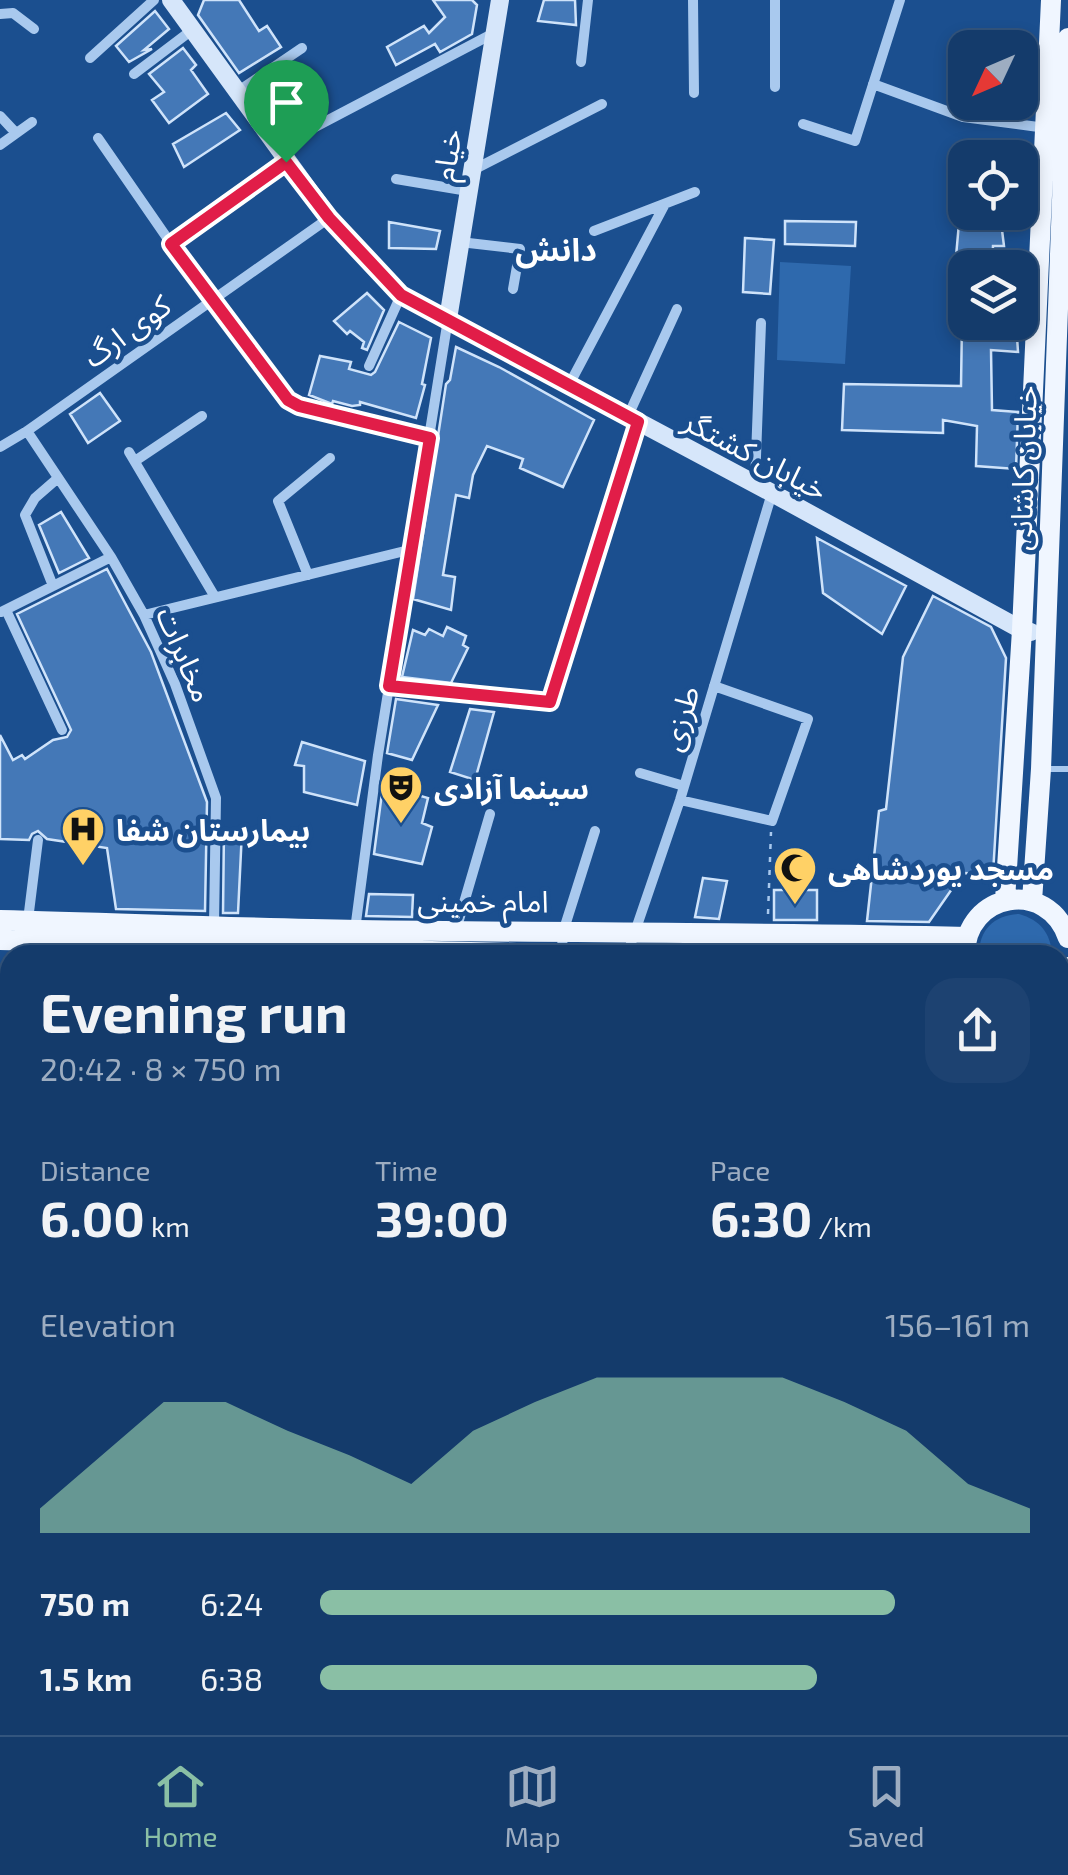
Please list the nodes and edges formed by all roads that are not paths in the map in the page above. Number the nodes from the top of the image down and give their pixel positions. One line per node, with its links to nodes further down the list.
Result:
1 (154, 0): 15 (street)
2 (172, 0): 11 (street, خیابان کشتگر)
3 (500, 0): 12 (street, خیام)
4 (588, 0): 16 (street)
5 (693, 0): 21 (street)
6 (776, 0): 19 (street)
7 (900, 0): 18 (street)
8 (1050, 0): 26 (main road)
9 (0, 14): 10 (street)
10 (34, 29)
11 (192, 30): 17 (street); 20 (street, خیابان کشتگر)
12 (494, 33): 30 (street); 31 (street, خیام)
13 (1068, 38): 26 (main road, خیابان کاشانی)
14 (302, 48): 20 (street)
15 (90, 58)
16 (582, 62)
17 (134, 74)
18 (873, 84): 25 (street); 26 (street)
19 (775, 87)
20 (238, 92): 30 (street, خیابان کشتگر)
21 (694, 94)
22 (602, 104): 31 (street)
23 (0, 116): 27 (street)
24 (32, 122): 27 (street)
25 (803, 124)
26 (1061, 124): 32 (main road, خیابان کاشانی); 65 (main road)
27 (15, 132): 29 (street)
28 (98, 138): 43 (street)
29 (0, 145)
30 (281, 155): 37 (street, خیابان کشتگر)
31 (472, 171): 34 (street, خیام)
32 (1066, 172): 39 (main road, خیابان کاشانی)
33 (396, 179): 34 (street)
34 (468, 191): 40 (street, خیام)
35 (695, 192): 36 (street)
36 (666, 204): 38 (street); 48 (street)
37 (329, 218): 42 (street, خیابان کشتگر); 43 (street, کوی ارگ)
38 (594, 231)
39 (1064, 231): 66 (main road, خیابان کاشانی)
40 (460, 242): 41 (street); 45 (street, خیام)
41 (513, 290)
42 (401, 295): 45 (street, خیابان کشتگر); 47 (street)
43 (210, 300): 51 (street, کوی ارگ); 52 (street)
44 (677, 310): 50 (street)
45 (448, 319): 48 (street, خیابان کشتگر); 52 (street)
46 (761, 323): 56 (street)
47 (369, 366)
48 (570, 385): 50 (street, خیابان کشتگر)
49 (202, 416): 62 (street)
50 (633, 419): 56 (street, خیابان کشتگر); 67 (street)
51 (26, 431): 53 (street, کوی ارگ); 55 (street, مخابرات)
52 (430, 438): 58 (street)
53 (0, 446)
54 (330, 458): 60 (street)
55 (58, 478): 59 (street, مخابرات); 61 (street)
56 (755, 483): 57 (street, خیابان کشتگر)
57 (772, 492): 65 (street, خیابان کشتگر); 68 (street, طرزی)
58 (413, 549): 60 (street); 67 (street)
59 (110, 556): 61 (street); 64 (street, مخابرات)
60 (308, 574): 62 (street)
61 (53, 586): 63 (street)
62 (215, 598): 64 (street)
63 (3, 611): 69 (street)
64 (144, 615): 81 (street, مخابرات)
65 (1022, 630): 66 (street, خیابان کشتگر); 78 (main road)
66 (1046, 636): 70 (main road, خیابان کاشانی)
67 (389, 686): 89 (street)
68 (714, 686): 73 (street, طرزی); 74 (street)
69 (62, 730)
70 (1041, 769): 71 (lane); 79 (main road, خیابان کاشانی)
71 (1068, 769)
72 (640, 773): 73 (street)
73 (684, 786): 74 (street, طرزی)
74 (680, 800): 84 (street, طرزی)
75 (490, 814): 82 (street)
76 (595, 831): 83 (street)
77 (38, 840): 87 (street)
78 (1005, 900): 79 (main road); 94 (main road)
79 (1032, 901): 86 (main road)
80 (0, 920): 87 (main road, امام خمینی)
81 (214, 924): 87 (main road, امام خمینی); 89 (main road, امام خمینی)
82 (456, 930): 83 (main road, امام خمینی); 89 (main road, امام خمینی)
83 (564, 930): 84 (main road, امام خمینی); 90 (street)
84 (638, 930): 85 (main road, امام خمینی); 91 (street, طرزی)
85 (688, 932): 92 (street); 93 (main road, امام خمینی)
86 (1068, 938)
87 (26, 939): 88 (main road, امام خمینی); 89 (main road, امام خمینی)
88 (0, 940)
89 (355, 945)
90 (562, 945)
91 (631, 945)
92 (686, 945)
93 (948, 945)
94 (966, 945)

